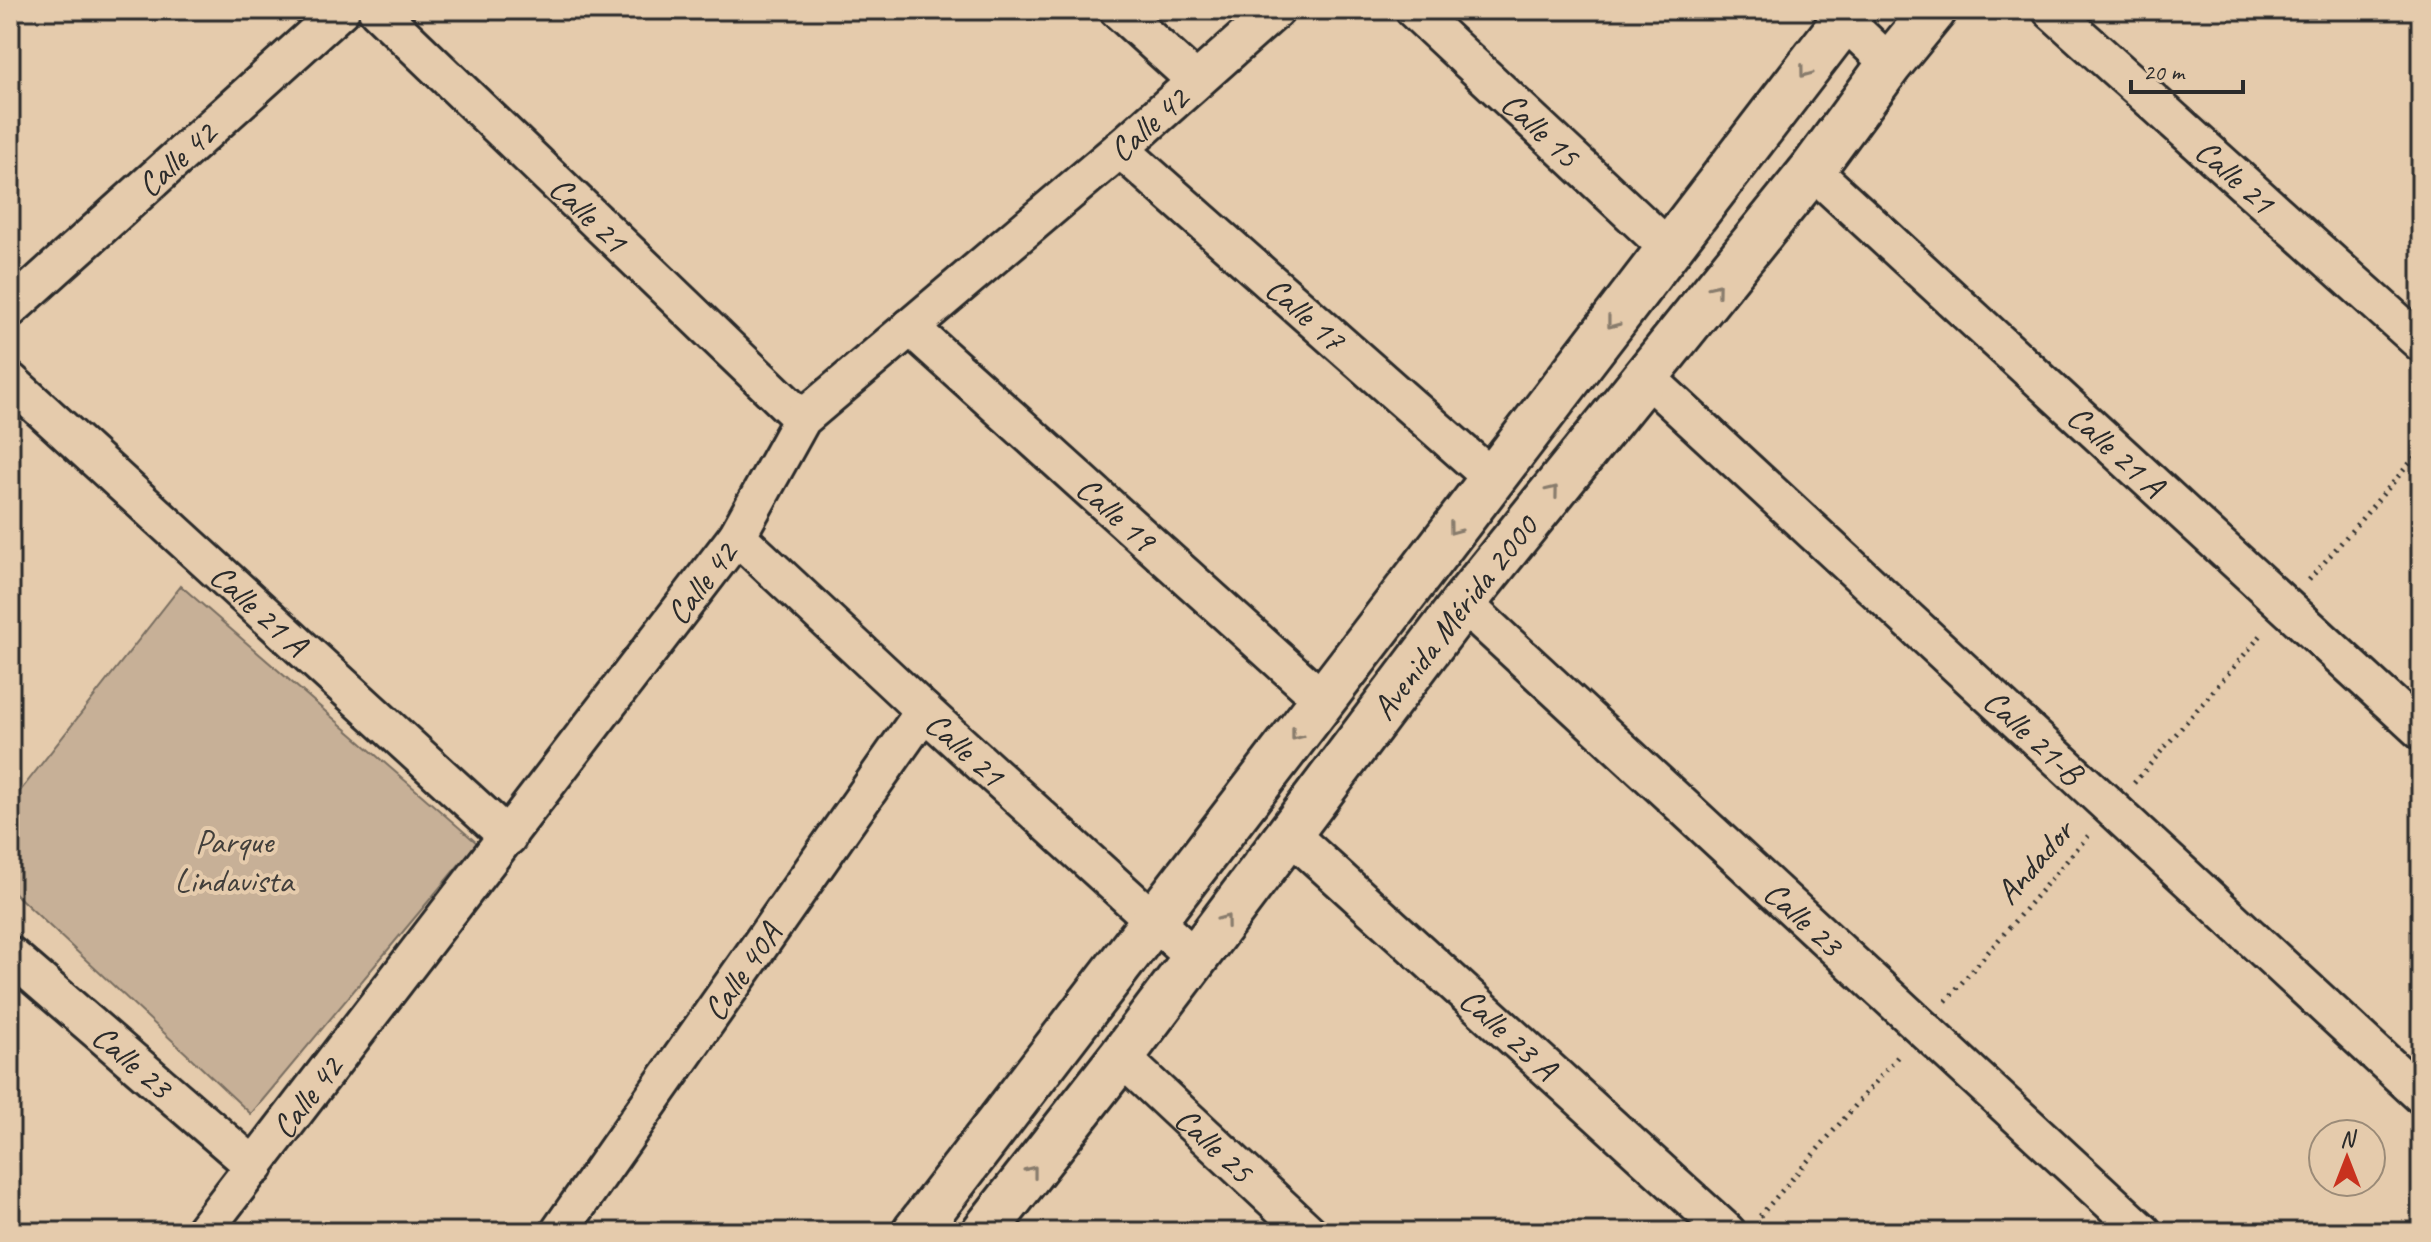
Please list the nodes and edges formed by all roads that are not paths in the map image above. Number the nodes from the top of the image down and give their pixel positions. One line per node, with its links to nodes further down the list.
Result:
1 (341, 10): 14 (street, Calle 42)
2 (377, 10): 19 (street, Calle 21)
3 (1118, 10): 10 (street)
4 (1276, 10): 10 (street, Calle 42)
5 (1414, 10): 13 (street, Calle 15)
6 (1934, 10): 9 (main road, Avenida Mérida 2000)
7 (2051, 10): 16 (street, Calle 21)
8 (1843, 14): 9 (street); 13 (main road, Avenida Mérida 2000, one-way to 13)
9 (1890, 64): 12 (main road, Avenida Mérida 2000)
10 (1195, 80): 11 (street, Calle 42)
11 (1120, 149): 15 (street, Calle 42); 20 (street, Calle 17)
12 (1812, 170): 17 (main road, Avenida Mérida 2000, one-way to 12); 25 (street, Calle 21 A)
13 (1669, 249): 20 (main road, Avenida Mérida 2000, one-way to 20)
14 (10, 309)
15 (910, 327): 19 (street, Calle 42); 23 (street, Calle 19)
16 (2421, 343)
17 (1645, 376): 22 (main road, Avenida Mérida 2000, one-way to 17); 32 (street, Calle 21-B)
18 (10, 381): 27 (street, Calle 21 A)
19 (802, 419): 21 (street, Calle 42)
20 (1493, 479): 23 (main road, Avenida Mérida 2000, one-way to 23)
21 (737, 536): 24 (street, Calle 21); 27 (street, Calle 42)
22 (1463, 603): 26 (main road, Avenida Mérida 2000); 40 (street, Calle 23)
23 (1323, 700): 28 (main road, Avenida Mérida 2000, one-way to 28)
24 (924, 711): 28 (street, Calle 21); 36 (street, Calle 40A)
25 (2421, 731)
26 (1290, 834): 30 (main road, Avenida Mérida 2000, one-way to 26); 34 (street, Calle 23 A)
27 (508, 837): 33 (street, Calle 42)
28 (1154, 920): 30 (street, Calle 21); 37 (main road, Avenida Mérida 2000)
29 (10, 955): 33 (street, Calle 23)
30 (1195, 958): 31 (main road, Avenida Mérida 2000)
31 (1121, 1057): 38 (main road, Avenida Mérida 2000, one-way to 31); 39 (street, Calle 25)
32 (2421, 1095)
33 (255, 1167): 35 (street, Calle 42)
34 (1742, 1226)
35 (203, 1232)
36 (559, 1232)
37 (915, 1232)
38 (984, 1232)
39 (1308, 1232)
40 (2143, 1232)

